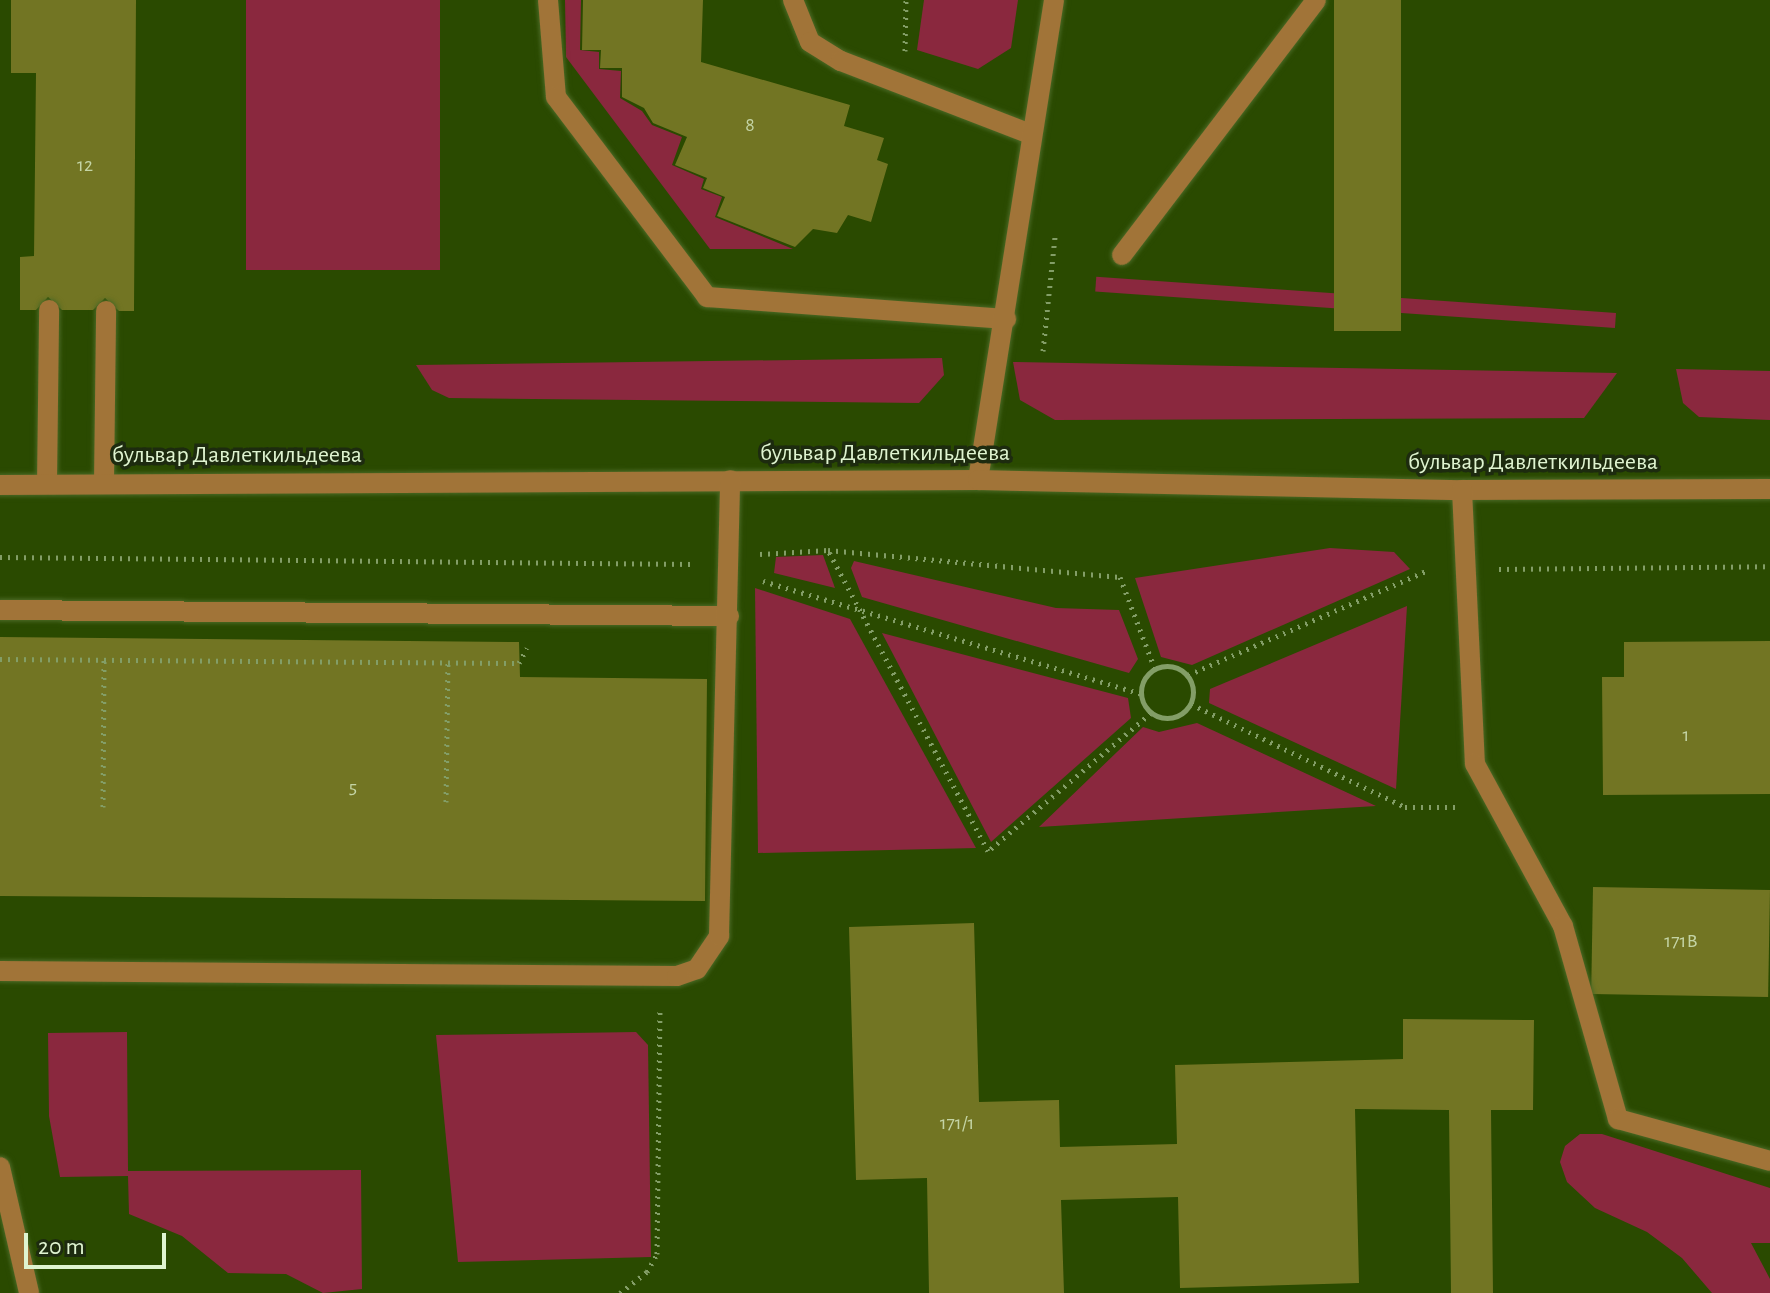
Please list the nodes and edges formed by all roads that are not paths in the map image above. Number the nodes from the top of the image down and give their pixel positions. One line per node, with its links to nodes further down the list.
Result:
1 (548, 0): 9 (street)
2 (793, 0): 5 (street)
3 (1054, 0): 5 (street)
4 (1316, 0): 6 (street)
5 (1030, 134): 9 (street)
6 (1122, 255)
7 (49, 310): 13 (street)
8 (106, 311): 12 (street)
9 (1006, 319): 11 (street)
10 (730, 480): 11 (street, бульвар Давлеткильдеева); 12 (street, бульвар Давлеткильдеева); 18 (street)
11 (978, 480): 16 (street, бульвар Давлеткильдеева)
12 (104, 483): 13 (street, бульвар Давлеткильдеева)
13 (47, 484): 14 (street, бульвар Давлеткильдеева)
14 (0, 485)
15 (1770, 489): 16 (street, бульвар Давлеткильдеева)
16 (1462, 490): 20 (street)
17 (0, 610): 18 (street)
18 (729, 616): 19 (street)
19 (0, 971)
20 (1770, 1161)
21 (0, 1167): 22 (street)
22 (29, 1293)

